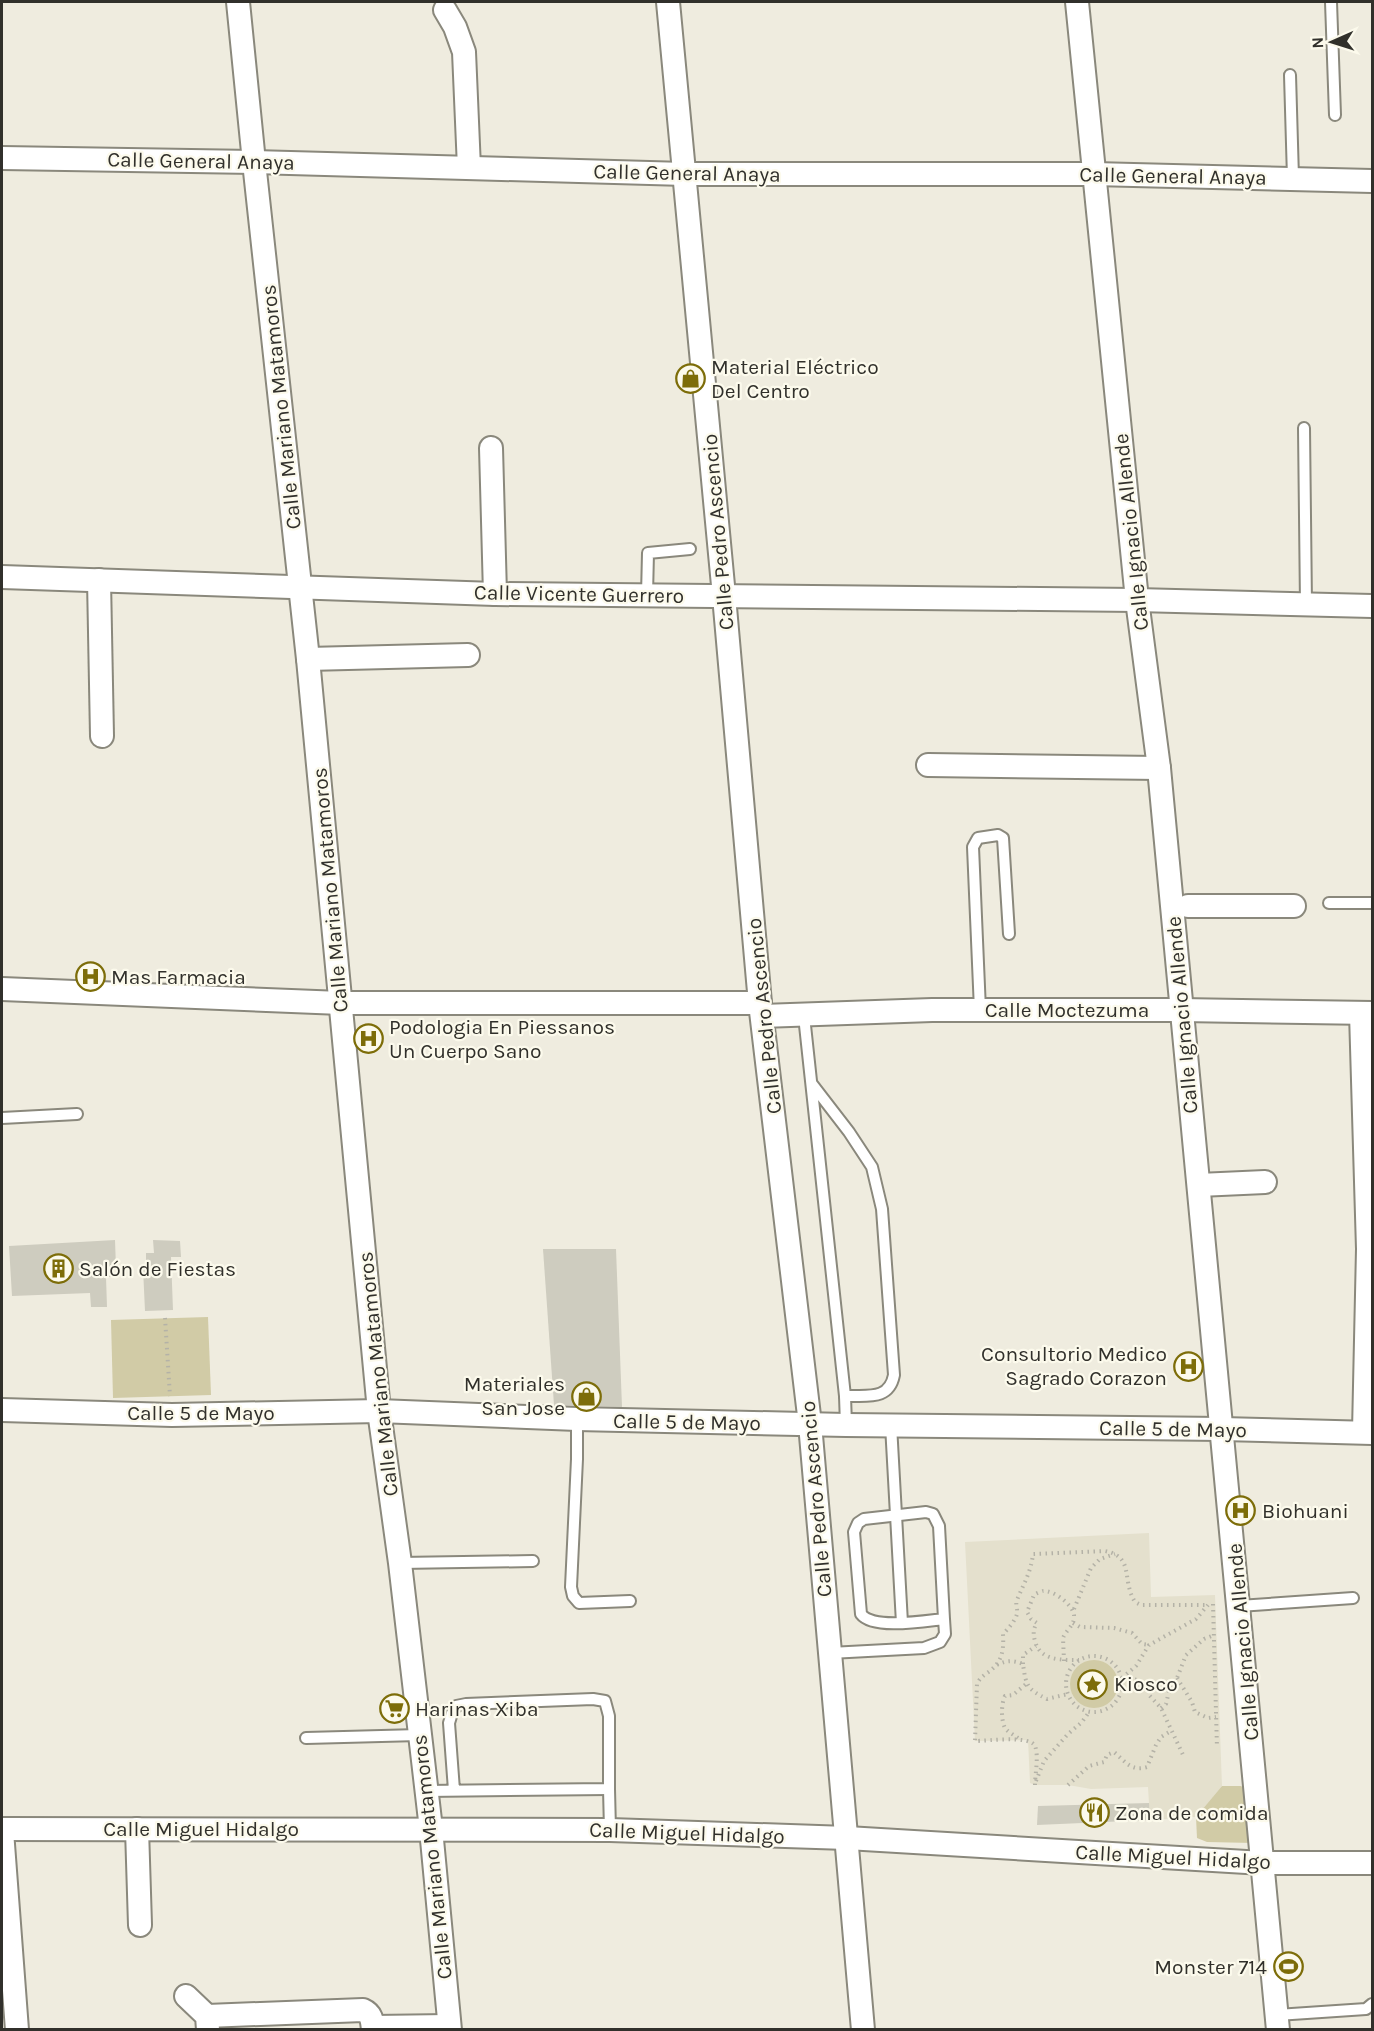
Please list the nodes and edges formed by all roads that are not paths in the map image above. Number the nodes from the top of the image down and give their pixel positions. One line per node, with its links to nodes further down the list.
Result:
1 (238, 2): 9 (street, Calle Mariano Matamoros)
2 (668, 2): 11 (street, Calle Pedro Ascencio)
3 (1077, 2): 12 (street, Calle Ignacio Allende)
4 (1331, 2): 7 (lane)
5 (445, 10): 10 (street)
6 (1290, 75): 13 (lane)
7 (1335, 115)
8 (2, 158): 9 (street, Calle General Anaya)
9 (254, 162): 10 (street, Calle General Anaya); 20 (street, Calle Mariano Matamoros)
10 (469, 168): 11 (street, Calle General Anaya)
11 (685, 174): 12 (street, Calle General Anaya); 23 (street, Calle Pedro Ascencio)
12 (1094, 174): 13 (street, Calle General Anaya); 24 (street, Calle Ignacio Allende)
13 (1293, 178): 14 (street, Calle General Anaya)
14 (1372, 181)
15 (1304, 428): 25 (lane)
16 (491, 448): 21 (street)
17 (690, 549): 22 (lane)
18 (2, 577): 19 (street, Calle Vicente Guerrero)
19 (99, 580): 20 (street, Calle Vicente Guerrero); 29 (street)
20 (301, 587): 21 (street, Calle Vicente Guerrero); 28 (street, Calle Mariano Matamoros)
21 (495, 594): 22 (street, Calle Vicente Guerrero)
22 (647, 596): 23 (street, Calle Vicente Guerrero)
23 (724, 596): 24 (street, Calle Vicente Guerrero); 39 (street, Calle Pedro Ascencio)
24 (1137, 600): 25 (street, Calle Vicente Guerrero); 31 (street, Calle Ignacio Allende)
25 (1306, 605): 26 (street, Calle Vicente Guerrero)
26 (1372, 606)
27 (468, 655): 28 (street)
28 (308, 659): 38 (street, Calle Mariano Matamoros)
29 (102, 736)
30 (928, 765): 31 (street)
31 (1159, 768): 34 (street, Calle Ignacio Allende)
32 (1329, 903): 33 (lane)
33 (1372, 903)
34 (1180, 906): 35 (street); 41 (street, Calle Ignacio Allende)
35 (1294, 906)
36 (1009, 934): 40 (lane)
37 (2, 989): 38 (street, Calle Moctezuma)
38 (341, 1003): 39 (street, Calle Moctezuma); 51 (street, Calle Mariano Matamoros)
39 (761, 1010): 43 (street, Calle Moctezuma); 53 (street, Calle Pedro Ascencio)
40 (980, 1010): 41 (street, Calle Moctezuma); 43 (street, Calle Moctezuma)
41 (1181, 1010): 42 (street, Calle Moctezuma); 48 (street, Calle Ignacio Allende)
42 (1367, 1013): 57 (street)
43 (804, 1016): 44 (lane)
44 (812, 1084): 49 (lane); 49 (lane)
45 (77, 1114): 46 (lane)
46 (2, 1118)
47 (1265, 1182): 48 (street)
48 (1199, 1185): 56 (street, Calle Ignacio Allende)
49 (845, 1396): 54 (lane)
50 (2, 1410): 51 (street, Calle 5 de Mayo)
51 (379, 1411): 52 (street, Calle 5 de Mayo); 60 (street, Calle Mariano Matamoros)
52 (576, 1419): 53 (street, Calle 5 de Mayo); 62 (lane)
53 (810, 1424): 54 (street, Calle 5 de Mayo); 66 (street, Calle Pedro Ascencio)
54 (846, 1425): 55 (street, Calle 5 de Mayo)
55 (891, 1425): 56 (street, Calle 5 de Mayo); 58 (lane)
56 (1222, 1429): 57 (street, Calle 5 de Mayo); 63 (street, Calle Ignacio Allende)
57 (1368, 1432)
58 (897, 1516): 64 (lane); 65 (lane); 65 (lane)
59 (533, 1561): 60 (lane)
60 (400, 1563): 67 (street, Calle Mariano Matamoros)
61 (1353, 1598): 63 (lane)
62 (630, 1601)
63 (1219, 1605): 77 (street, Calle Ignacio Allende)
64 (944, 1619): 65 (lane); 66 (lane)
65 (902, 1623)
66 (830, 1653): 76 (street, Calle Pedro Ascencio)
67 (419, 1735): 68 (lane); 71 (street, Calle Mariano Matamoros)
68 (306, 1738)
69 (454, 1790): 70 (lane); 70 (lane); 71 (lane)
70 (609, 1790): 75 (lane)
71 (426, 1791): 73 (street, Calle Mariano Matamoros)
72 (137, 1829): 73 (street, Calle Miguel Hidalgo); 74 (street, Calle Miguel Hidalgo); 79 (street)
73 (431, 1829): 75 (street, Calle Miguel Hidalgo); 85 (street, Calle Mariano Matamoros)
74 (2, 1830): 86 (street)
75 (610, 1830): 76 (street, Calle Miguel Hidalgo)
76 (847, 1838): 77 (street, Calle Miguel Hidalgo); 87 (street, Calle Pedro Ascencio)
77 (1263, 1863): 78 (street, Calle Miguel Hidalgo); 82 (street, Calle Ignacio Allende)
78 (1372, 1863)
79 (140, 1925)
80 (186, 1996): 83 (street)
81 (1372, 2004): 82 (lane)
82 (1278, 2022)
83 (207, 2023): 84 (street)
84 (371, 2023): 85 (street)
85 (450, 2028)
86 (17, 2030)
87 (863, 2030)

